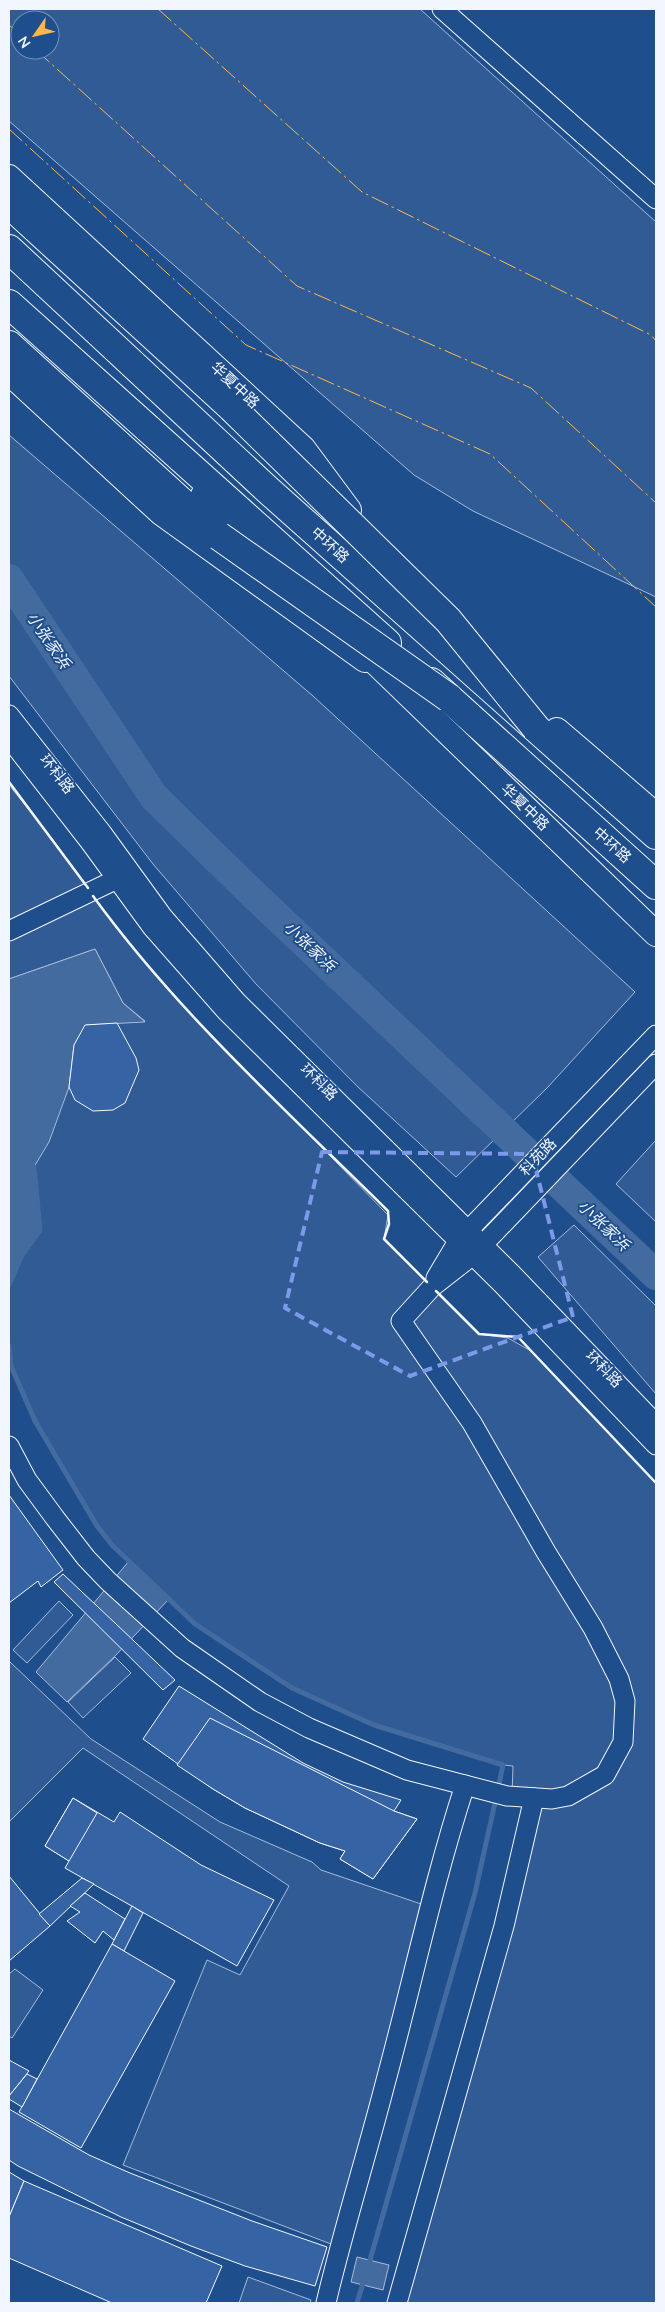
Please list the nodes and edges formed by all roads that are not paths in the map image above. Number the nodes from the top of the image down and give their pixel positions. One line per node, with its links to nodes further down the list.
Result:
1 (442, 9): 3 (street)
2 (9, 177): 11 (main road, 华夏中路)
3 (656, 199)
4 (9, 204): 15 (highway, bridge)
5 (9, 234): 11 (main road, 华夏中路)
6 (9, 249): 15 (highway, 中环路, bridge)
7 (9, 304): 13 (highway, 中环路, bridge)
8 (9, 321): 12 (main road, 华夏中路)
9 (9, 345): 13 (highway, bridge)
10 (9, 372): 12 (main road, 华夏中路)
11 (430, 620): 17 (main road, 华夏中路)
12 (394, 681): 22 (main road, 华夏中路)
13 (449, 698): 20 (highway, 中环路)
14 (9, 715): 25 (street, 环科路)
15 (536, 728): 18 (highway, 中环路)
16 (9, 738): 19 (street, 环科路)
17 (656, 815)
18 (656, 835)
19 (117, 879): 21 (street); 25 (street, 环科路)
20 (656, 885)
21 (9, 932)
22 (656, 934)
23 (656, 1035): 25 (street, 科苑路)
24 (656, 1064): 26 (street, 科苑路)
25 (464, 1235): 26 (street, 环科路); 27 (street, 科苑路)
26 (478, 1249): 27 (street, 科苑路); 28 (street, 环科路); 29 (street, 环科路)
27 (432, 1286): 32 (street)
28 (656, 1424)
29 (656, 1445)
30 (9, 1446): 31 (street)
31 (465, 1785): 32 (street); 33 (street)
32 (534, 1798): 34 (street)
33 (326, 2303)
34 (397, 2303)

